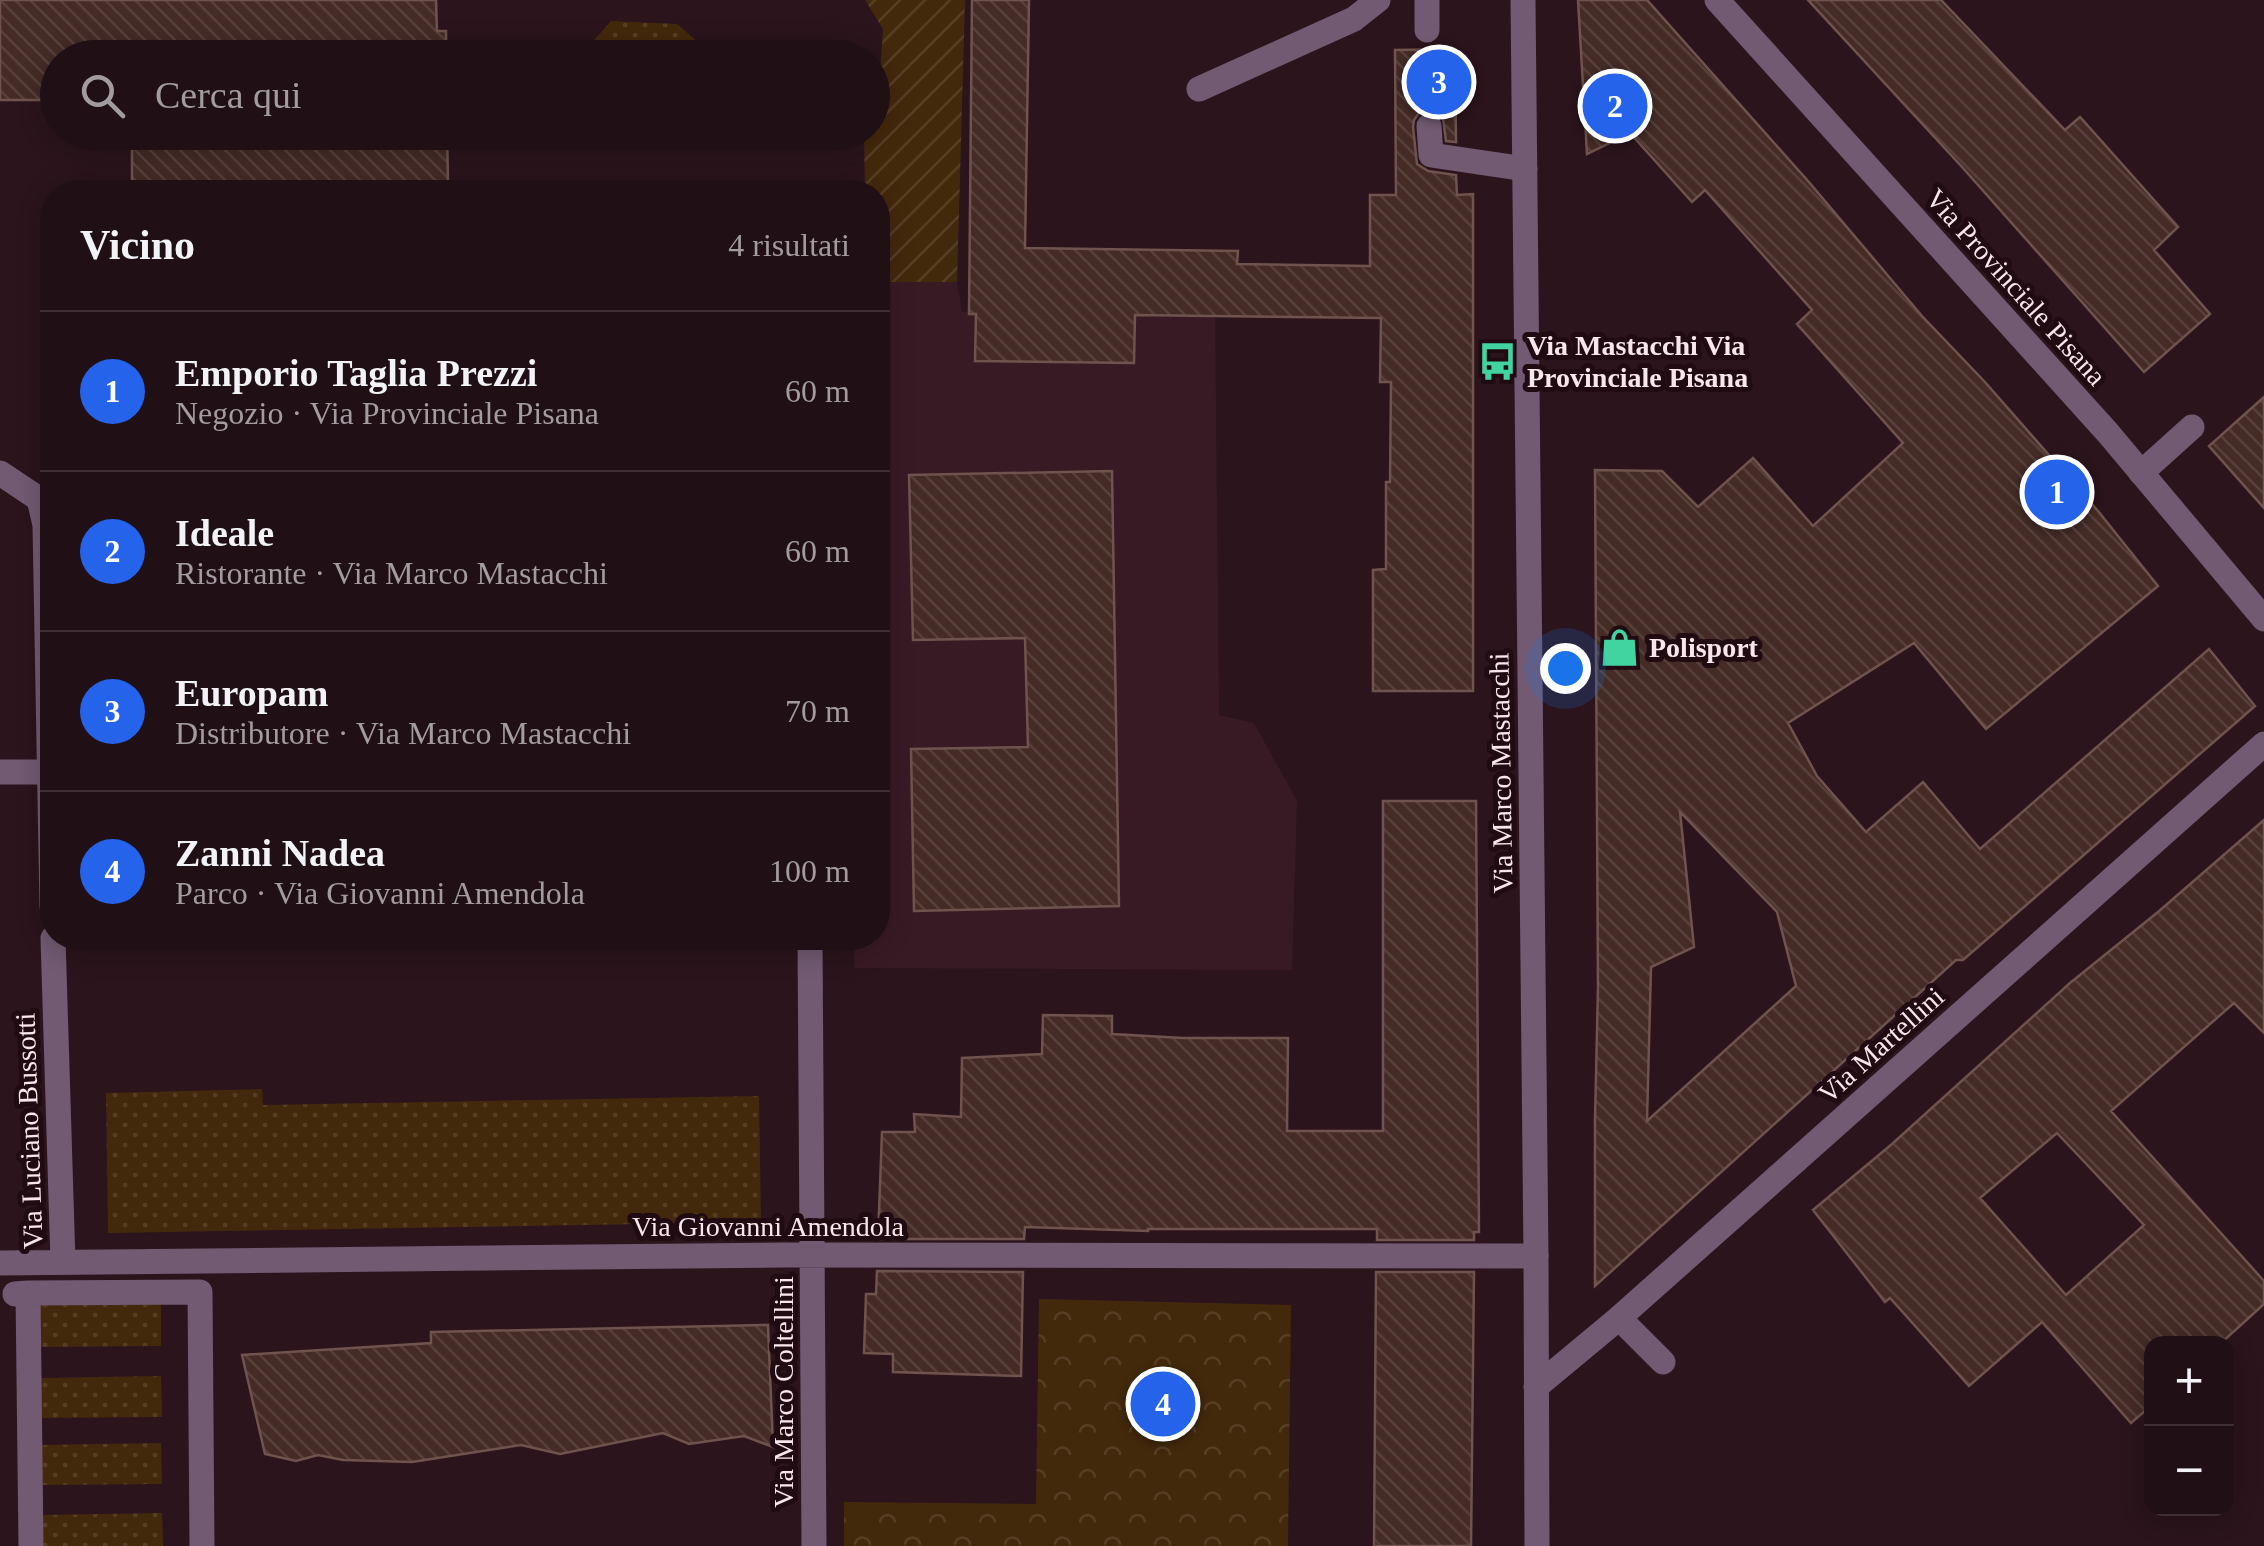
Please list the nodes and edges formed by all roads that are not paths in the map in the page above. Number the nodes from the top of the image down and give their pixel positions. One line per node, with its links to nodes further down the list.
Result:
1 (1378, 0): 6 (street)
2 (1428, 0): 5 (street)
3 (1523, 0): 8 (street, Via Marco Mastacchi)
4 (1716, 0): 11 (street, Via Provinciale Pisana)
5 (1427, 30)
6 (1199, 89)
7 (1429, 126): 8 (street)
8 (1525, 169): 20 (street, Via Marco Mastacchi)
9 (2192, 427): 11 (street)
10 (0, 472): 12 (street)
11 (2141, 473): 13 (street, Via Provinciale Pisana)
12 (40, 502)
13 (2264, 619)
14 (2264, 744): 23 (street, Via Martellini)
15 (0, 772): 16 (street)
16 (40, 772)
17 (54, 950): 21 (street, Via Luciano Bussotti)
18 (810, 950): 19 (street, Via Marco Coltellini)
19 (813, 1254): 20 (street, Via Giovanni Amendola); 21 (street, Via Giovanni Amendola); 28 (street, Via Marco Coltellini)
20 (1536, 1256): 25 (street, Via Marco Mastacchi)
21 (63, 1262): 22 (street, Via Giovanni Amendola)
22 (0, 1263)
23 (1619, 1318): 24 (street); 25 (street, Via Martellini)
24 (1663, 1362)
25 (1536, 1387): 29 (street, Via Marco Mastacchi)
26 (31, 1546): 27 (street)
27 (202, 1546)
28 (814, 1546)
29 (1537, 1546)

